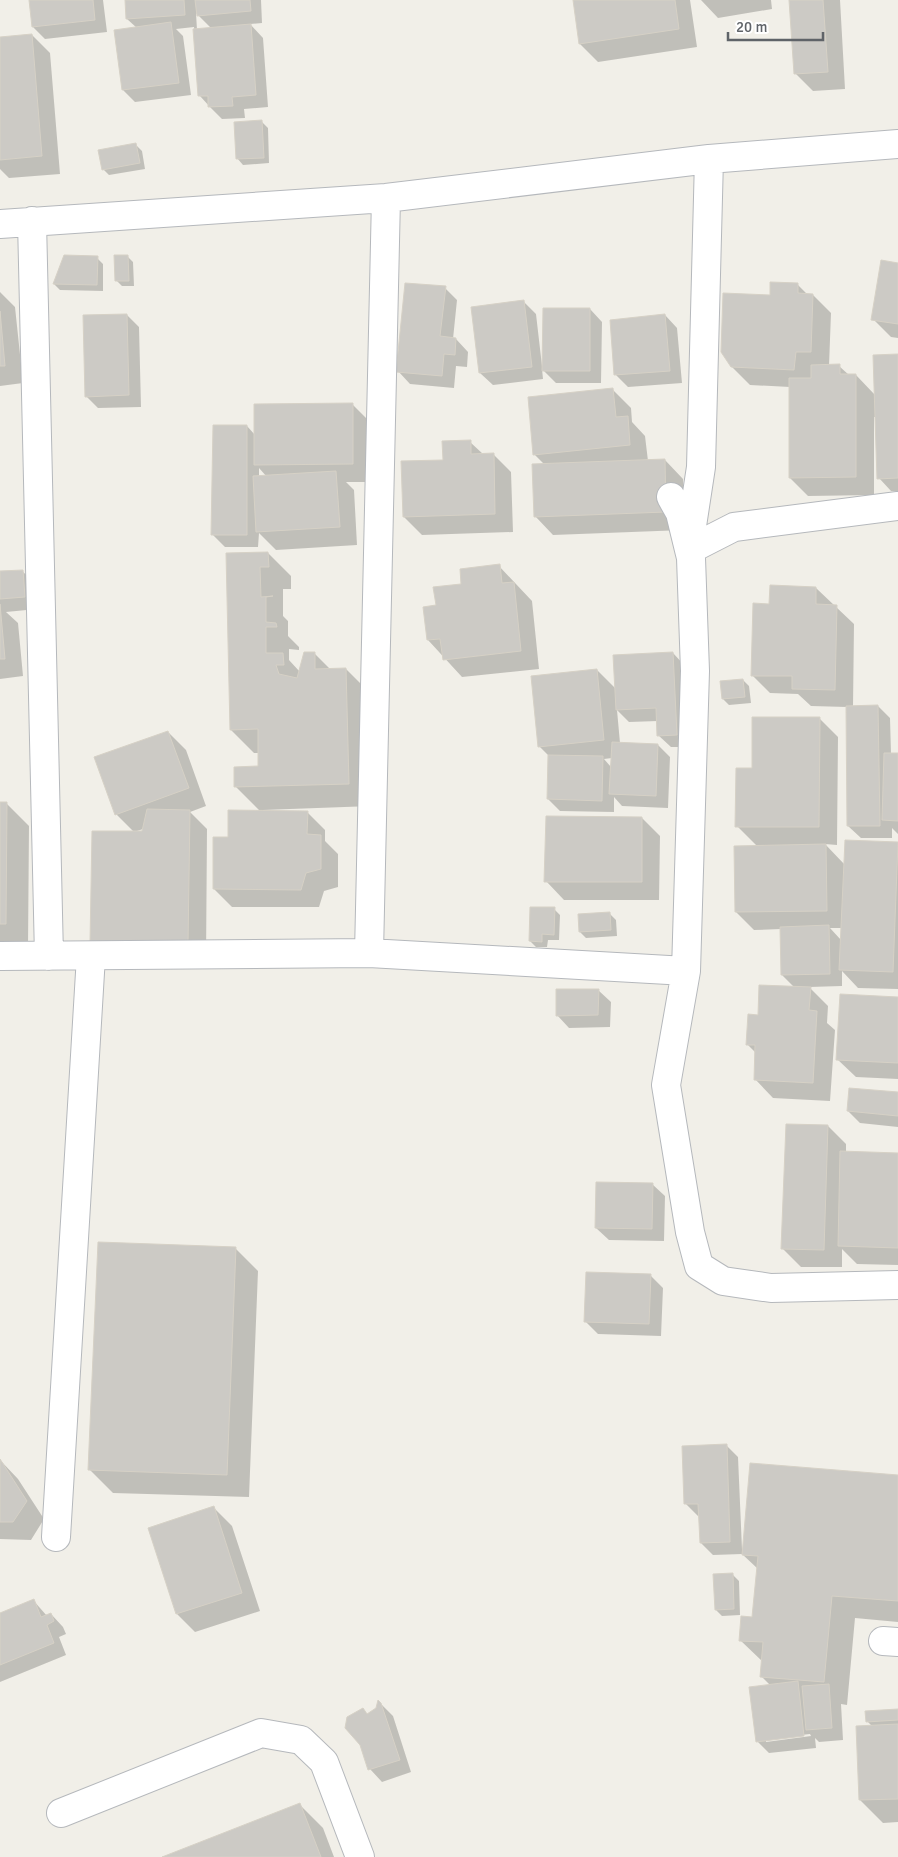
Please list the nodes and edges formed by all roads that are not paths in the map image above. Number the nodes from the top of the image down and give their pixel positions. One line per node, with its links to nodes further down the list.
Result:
1 (898, 144): 2 (street)
2 (709, 158): 3 (street); 8 (street)
3 (386, 198): 4 (street); 9 (street)
4 (32, 221): 5 (street); 11 (street)
5 (0, 224)
6 (671, 497): 8 (street)
7 (898, 506): 8 (street)
8 (689, 550): 13 (street)
9 (369, 953): 12 (street); 13 (street)
10 (0, 956): 11 (street)
11 (49, 956): 12 (street)
12 (91, 956): 15 (street)
13 (686, 971): 14 (street)
14 (898, 1285)
15 (56, 1537)
16 (61, 1813): 17 (street)
17 (360, 1857)

